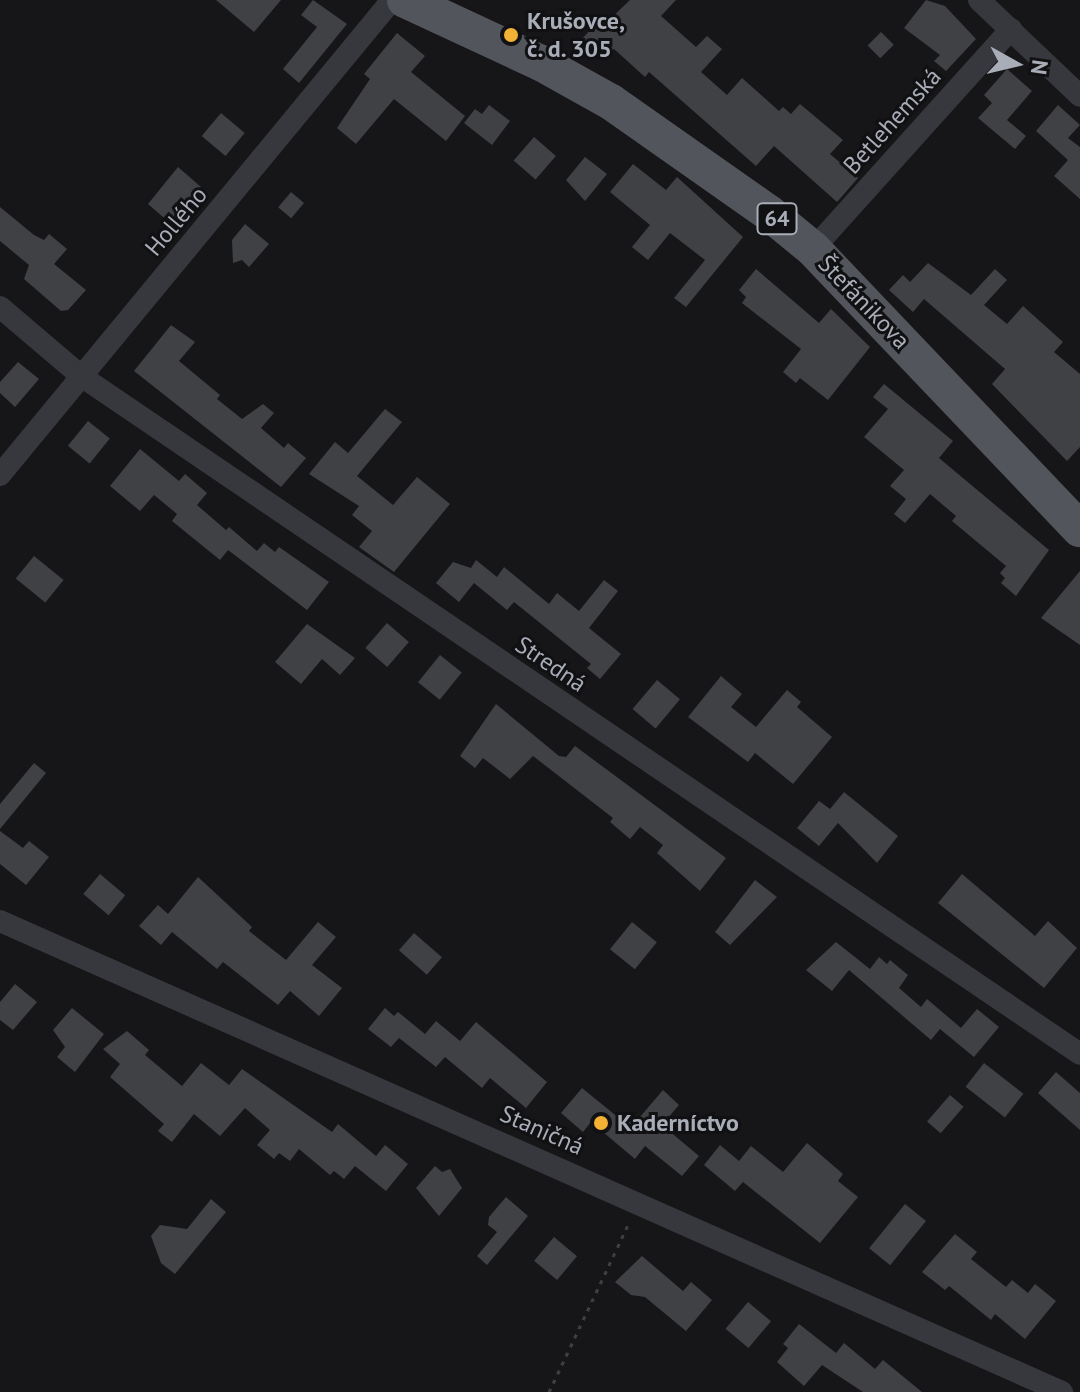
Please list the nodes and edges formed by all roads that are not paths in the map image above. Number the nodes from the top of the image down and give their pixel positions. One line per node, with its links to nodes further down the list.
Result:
1 (392, 0): 8 (street, Hollého)
2 (405, 0): 6 (main road, Štefánikova / 64)
3 (979, 0): 4 (street)
4 (1011, 29): 5 (street); 6 (street, Betlehemská)
5 (1080, 96)
6 (813, 249): 10 (main road, Štefánikova / 64)
7 (0, 307): 8 (street, Stredná)
8 (81, 376): 9 (street, Hollého); 12 (street, Stredná)
9 (0, 475)
10 (1080, 529)
11 (0, 921): 14 (street, Staničná)
12 (1080, 1054)
13 (1080, 1379): 15 (street)
14 (1062, 1392)
15 (1070, 1392)

